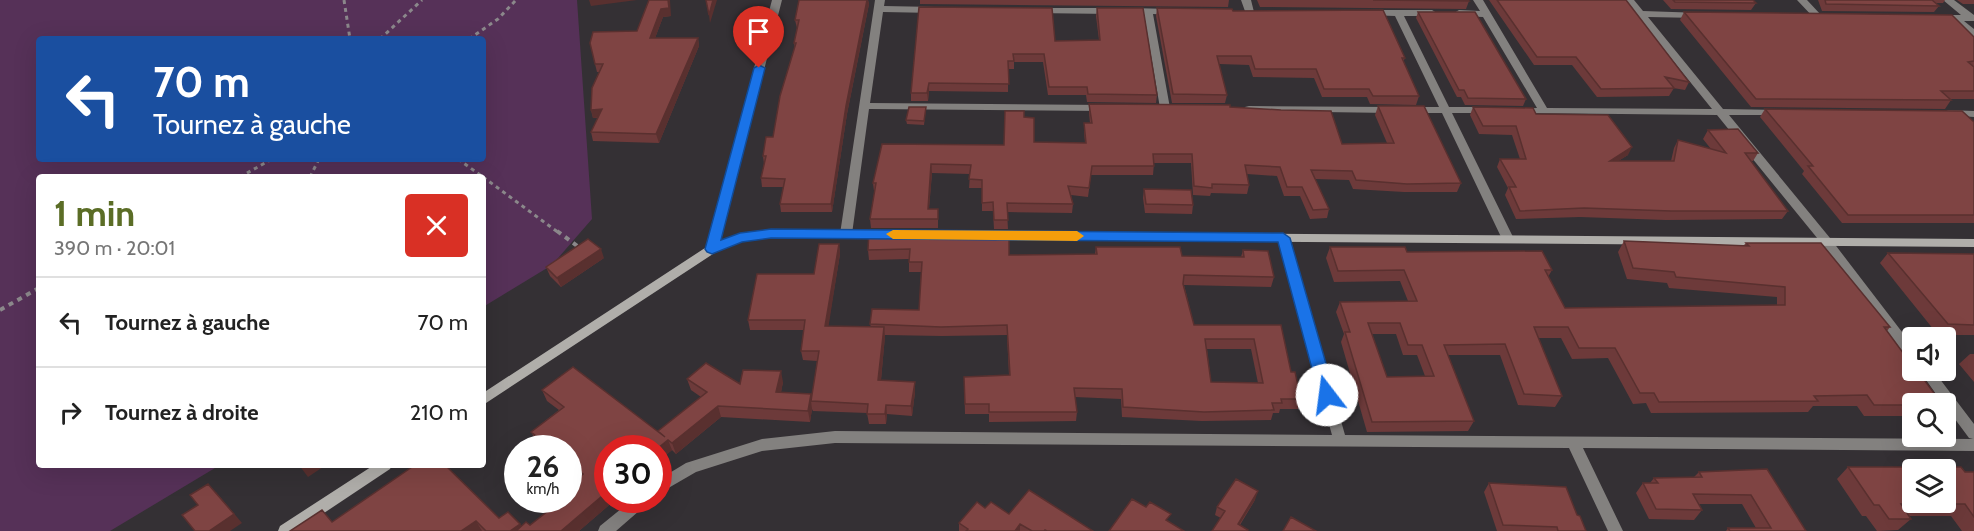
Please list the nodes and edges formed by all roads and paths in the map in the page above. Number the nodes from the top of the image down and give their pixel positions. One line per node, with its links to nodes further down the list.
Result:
1 (344, 0): 32 (path)
2 (422, 0): 33 (path)
3 (516, 0): 34 (path)
4 (777, 0): 57 (street)
5 (1246, 0): 16 (street)
6 (1478, 0): 22 (street)
7 (1629, 0): 23 (street)
8 (1802, 0): 26 (street)
9 (1948, 0): 30 (street)
10 (879, 5): 11 (street); 35 (street)
11 (949, 10)
12 (1031, 10): 13 (street)
13 (1148, 12): 14 (street); 38 (street)
14 (1182, 12)
15 (1238, 12): 16 (street)
16 (1249, 12): 17 (street)
17 (1261, 12)
18 (1364, 12): 19 (street)
19 (1398, 13): 20 (street); 41 (street)
20 (1442, 13)
21 (1453, 13): 22 (street)
22 (1486, 14): 42 (street)
23 (1640, 14): 24 (street); 43 (street)
24 (1711, 15)
25 (1807, 17): 26 (street)
26 (1818, 17): 27 (street)
27 (1829, 17)
28 (1924, 18): 29 (street)
29 (1955, 18): 30 (street); 31 (street)
30 (1972, 18)
31 (1974, 34)
32 (350, 36)
33 (384, 36)
34 (473, 36)
35 (864, 106): 36 (street); 52 (street)
36 (1119, 108)
37 (1154, 108): 38 (street)
38 (1165, 108): 39 (street)
39 (1177, 108)
40 (1235, 109): 41 (street)
41 (1446, 110): 42 (street); 54 (street)
42 (1544, 111): 43 (street)
43 (1720, 112): 44 (street); 55 (street)
44 (1789, 112)
45 (1939, 113): 46 (street)
46 (1974, 114)
47 (267, 162): 49 (path)
48 (462, 162): 50 (path)
49 (245, 174)
50 (479, 174)
51 (486, 179): 58 (path)
52 (846, 234): 53 (street); 57 (street)
53 (1283, 238): 54 (street); 65 (street)
54 (1508, 239): 55 (street)
55 (1826, 242): 56 (street); 61 (street)
56 (1974, 243)
57 (712, 249): 63 (street)
58 (583, 250)
59 (36, 290): 60 (path)
60 (0, 310)
61 (1902, 341)
62 (1933, 381): 64 (street)
63 (486, 398)
64 (1974, 434)
65 (1340, 441): 66 (street); 69 (street)
66 (1573, 442): 67 (street); 73 (street)
67 (1974, 445)
68 (380, 468): 71 (street)
69 (672, 479)
70 (626, 513): 72 (street)
71 (285, 531)
72 (605, 531)
73 (1616, 531)

